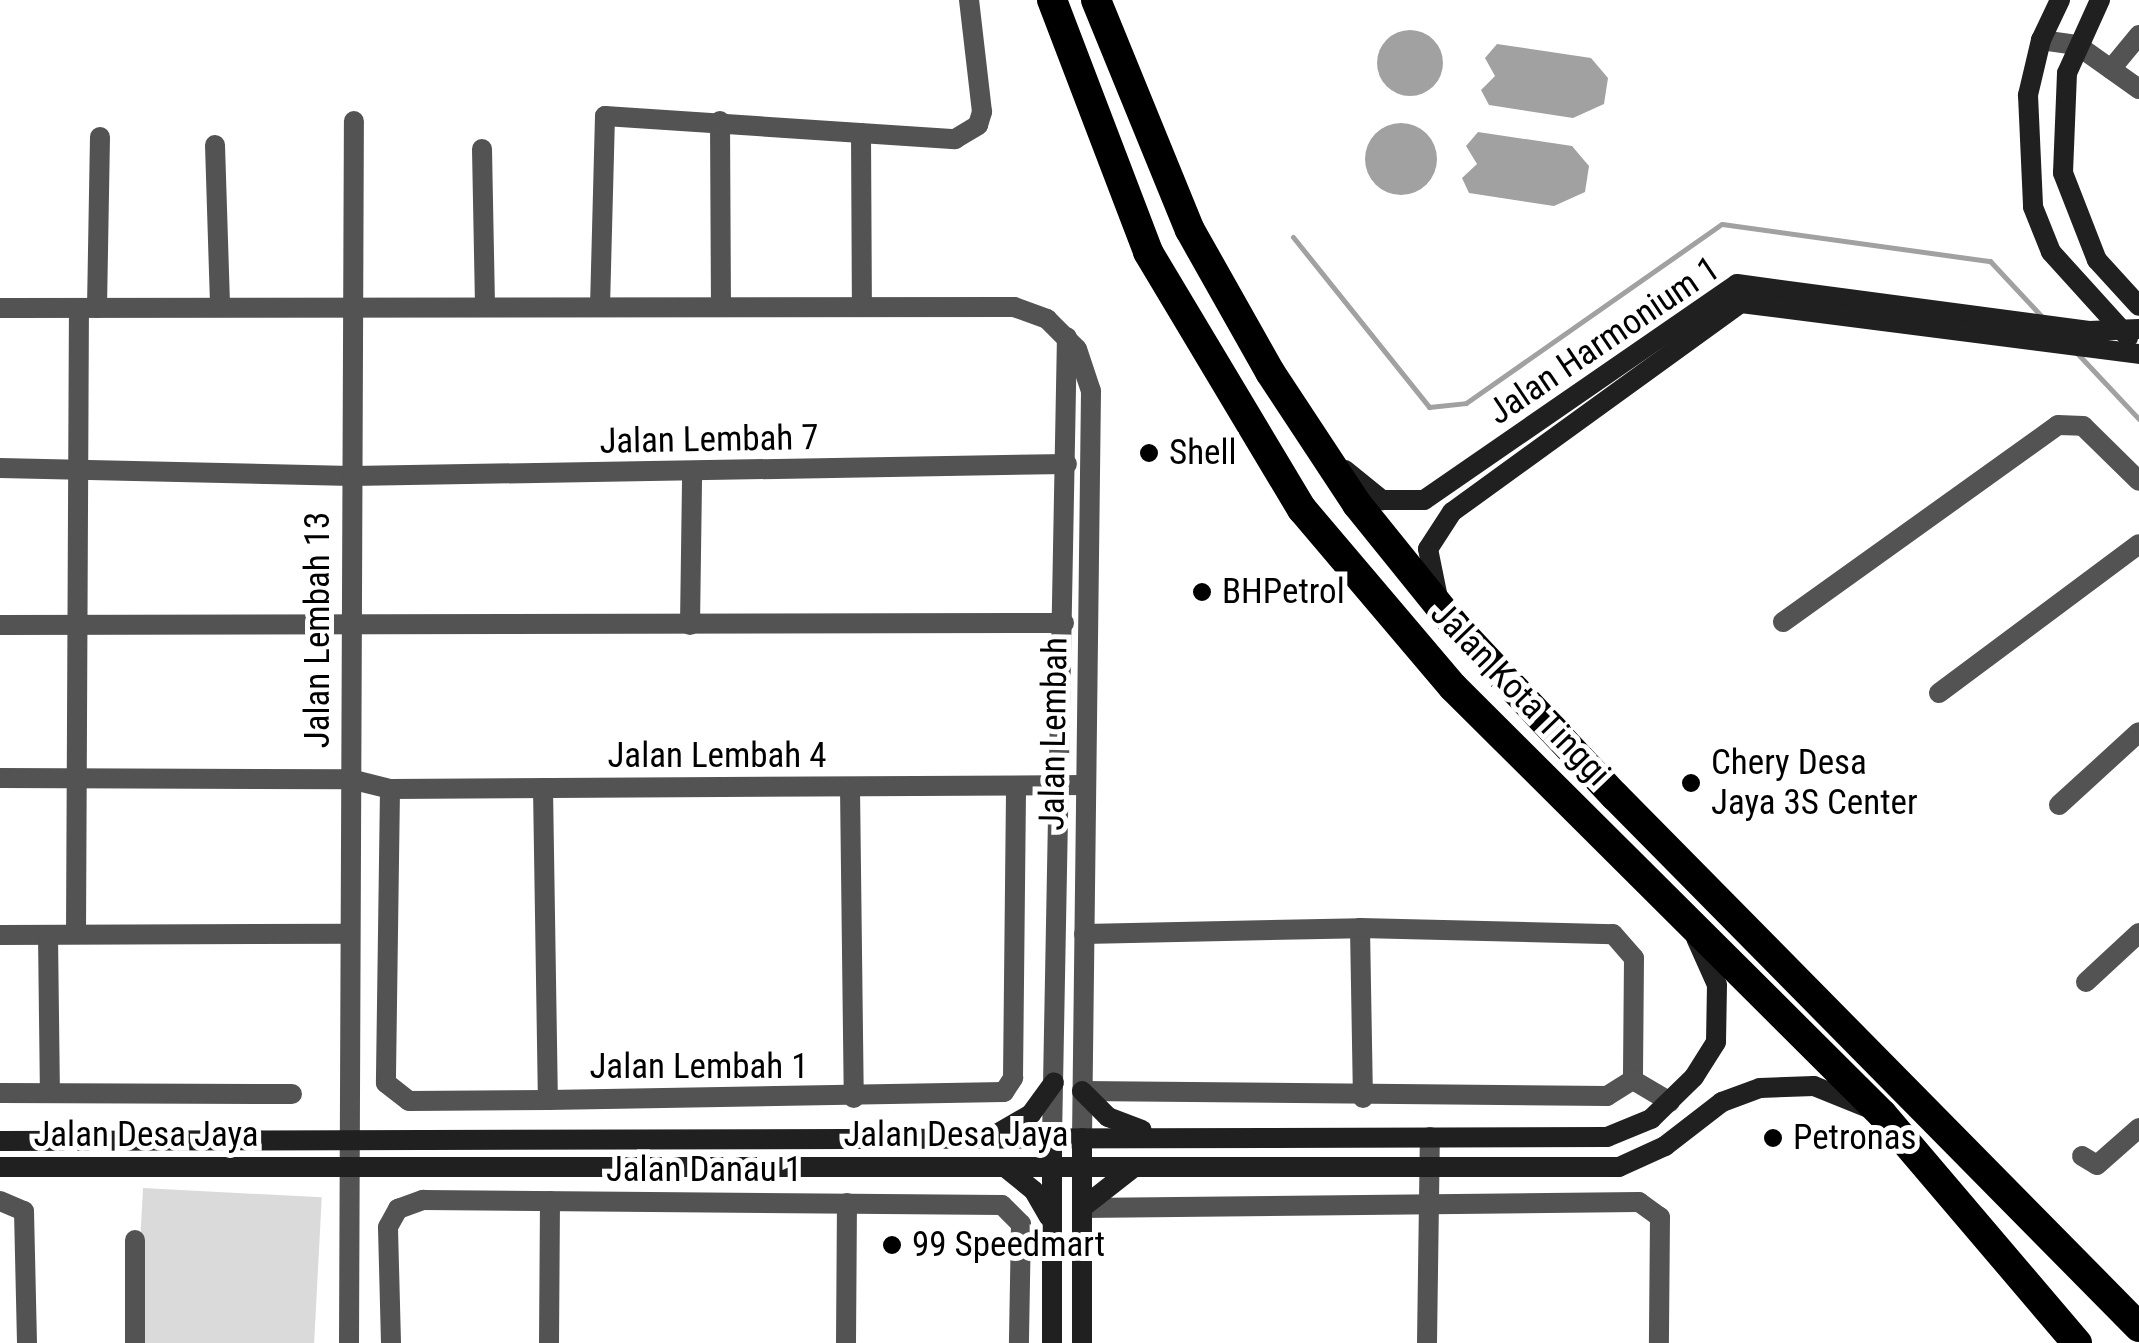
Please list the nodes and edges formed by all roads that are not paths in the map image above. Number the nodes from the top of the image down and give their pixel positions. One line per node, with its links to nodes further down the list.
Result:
1 (969, 0): 13 (street)
2 (1052, 0): 57 (highway, Jalan Kota Tinggi)
3 (1096, 0): 30 (highway, Jalan Kota Tinggi)
4 (2060, 0): 7 (main road)
5 (2100, 0): 8 (main road)
6 (2139, 36): 9 (street)
7 (2040, 40): 8 (street); 26 (main road)
8 (2077, 44): 9 (street); 17 (main road)
9 (2111, 68): 10 (street)
10 (2139, 88)
11 (354, 121): 24 (street, Jalan Lembah 13)
12 (720, 121): 13 (street); 19 (street); 20 (street)
13 (861, 133): 21 (street)
14 (100, 137): 23 (street)
15 (216, 145): 18 (street)
16 (482, 148): 25 (street)
17 (2139, 306)
18 (220, 307): 23 (street); 24 (street)
19 (600, 307): 20 (street); 25 (street)
20 (721, 307): 21 (street)
21 (862, 307): 27 (street)
22 (0, 308): 23 (street)
23 (88, 308): 33 (street)
24 (353, 308): 25 (street); 35 (street, Jalan Lembah 13)
25 (485, 308)
26 (2131, 330): 28 (main road, Jalan Harmonium 1); 29 (main road)
27 (1068, 336): 31 (street, Jalan Lembah); 51 (street, Jalan Lembah)
28 (2060, 336): 29 (main road, Jalan Harmonium 1); 30 (main road, Jalan Harmonium 1); 38 (main road, Jalan Harmonium 1)
29 (2139, 352)
30 (1317, 446): 38 (highway, Jalan Kota Tinggi)
31 (1068, 464): 34 (street, Jalan Lembah 7); 41 (street, Jalan Lembah)
32 (0, 468): 33 (street, Jalan Lembah 7)
33 (79, 470): 35 (street, Jalan Lembah 7); 43 (street)
34 (692, 474): 35 (street, Jalan Lembah 7); 44 (street)
35 (352, 476): 39 (street, Jalan Lembah 13)
36 (2139, 481): 40 (street)
37 (2139, 544): 45 (street)
38 (1441, 610): 100 (highway, Jalan Kota Tinggi)
39 (351, 621): 43 (street); 44 (street); 49 (street, Jalan Lembah 13)
40 (1783, 622)
41 (1064, 623): 44 (street); 50 (street, Jalan Lembah)
42 (0, 625): 43 (street)
43 (79, 625): 48 (street)
44 (690, 625)
45 (1939, 692)
46 (2139, 732): 56 (street)
47 (0, 778): 48 (street, Jalan Lembah 4)
48 (74, 779): 49 (street, Jalan Lembah 4); 59 (street)
49 (350, 779): 53 (street, Jalan Lembah 4); 60 (street, Jalan Lembah 13)
50 (1060, 784): 51 (street, Jalan Lembah 4); 52 (street, Jalan Lembah 4); 67 (street, Jalan Lembah)
51 (1086, 784): 61 (street, Jalan Lembah)
52 (1016, 786): 55 (street, Jalan Lembah 4); 72 (street, Jalan Lembah 1)
53 (390, 788): 54 (street, Jalan Lembah 4); 74 (street, Jalan Lembah 1)
54 (542, 788): 55 (street, Jalan Lembah 4); 74 (street)
55 (850, 788): 72 (street)
56 (2059, 805)
57 (1684, 913): 75 (main road, Jalan Desa Jaya); 76 (highway, Jalan Kota Tinggi)
58 (1360, 928): 61 (street); 66 (street); 73 (street)
59 (76, 934): 60 (street); 64 (street)
60 (349, 934): 83 (street, Jalan Lembah 13)
61 (1084, 934): 68 (street, Jalan Lembah)
62 (2139, 934): 65 (street)
63 (0, 935): 64 (street)
64 (48, 935): 70 (street)
65 (2086, 982)
66 (1633, 1080): 73 (street); 75 (street)
67 (1054, 1082): 79 (main road); 80 (street, Jalan Lembah)
68 (1082, 1091): 73 (street); 81 (street, Jalan Lembah); 82 (main road)
69 (0, 1092): 70 (street)
70 (50, 1093): 71 (street)
71 (292, 1094)
72 (854, 1098): 74 (street, Jalan Lembah 1)
73 (1363, 1098)
74 (548, 1100)
75 (1670, 1102): 78 (main road, Jalan Desa Jaya)
76 (1882, 1114): 87 (main road, Jalan Desa Jaya); 112 (highway, Jalan Kota Tinggi)
77 (2139, 1128): 85 (street)
78 (1430, 1137): 82 (main road, Jalan Desa Jaya); 87 (street)
79 (989, 1138): 80 (main road, Jalan Desa Jaya); 83 (main road, Jalan Desa Jaya)
80 (1052, 1138): 81 (main road, Jalan Desa Jaya); 90 (main road)
81 (1082, 1138): 82 (main road, Jalan Desa Jaya); 91 (main road)
82 (1161, 1138)
83 (348, 1139): 84 (main road, Jalan Desa Jaya); 88 (street, Jalan Lembah 13)
84 (0, 1140)
85 (2082, 1156)
86 (0, 1166): 88 (main road, Jalan Desa Jaya)
87 (1430, 1167): 92 (main road, Jalan Desa Jaya); 96 (street)
88 (348, 1168): 89 (main road, Jalan Desa Jaya); 103 (street, Jalan Lembah 13)
89 (1005, 1168): 90 (main road, Jalan Desa Jaya); 98 (main road)
90 (1052, 1168): 91 (main road, Jalan Desa Jaya); 98 (main road)
91 (1082, 1168): 92 (main road, Jalan Desa Jaya); 97 (main road)
92 (1133, 1168): 97 (main road)
93 (2, 1201): 101 (street)
94 (550, 1202): 95 (street, Jalan Danau 1); 104 (street, Jalan Danau 1); 105 (street)
95 (846, 1203): 106 (street); 107 (street, Jalan Danau 1)
96 (1429, 1203): 97 (street); 110 (street); 111 (street)
97 (1082, 1208): 109 (main road)
98 (1052, 1223): 108 (main road)
99 (135, 1240): 102 (street)
100 (2139, 1327)
101 (27, 1343)
102 (135, 1343)
103 (349, 1343)
104 (391, 1343)
105 (550, 1343)
106 (846, 1343)
107 (1020, 1343)
108 (1052, 1343)
109 (1082, 1343)
110 (1427, 1343)
111 (1659, 1343)
112 (2077, 1343)

